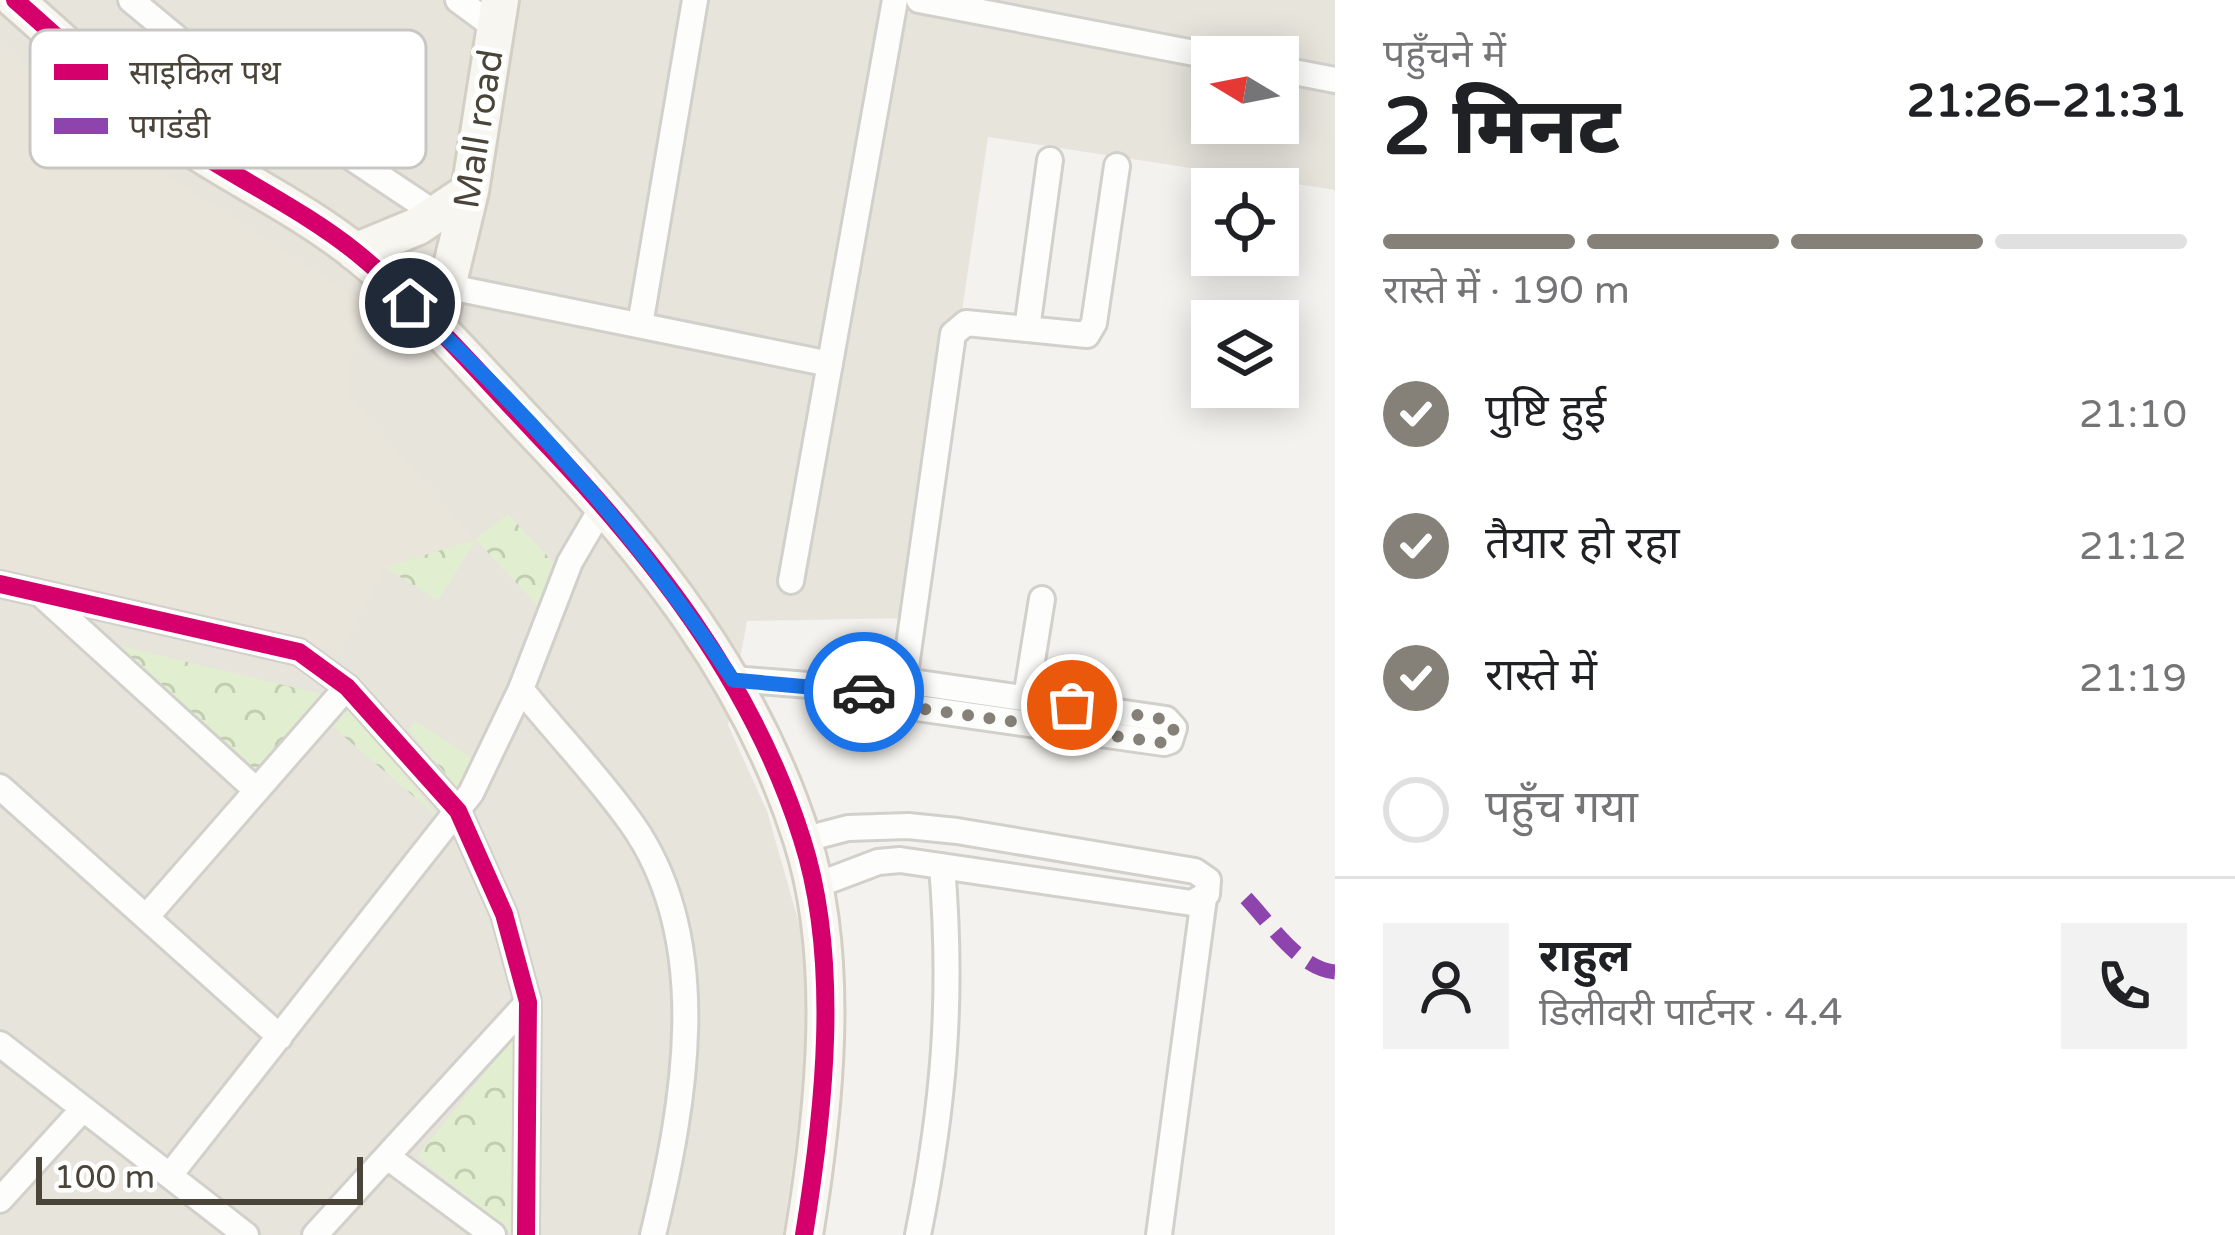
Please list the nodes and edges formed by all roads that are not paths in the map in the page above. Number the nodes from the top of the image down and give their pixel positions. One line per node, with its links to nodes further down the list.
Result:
1 (15, 0): 9 (street)
2 (131, 0): 10 (street)
3 (458, 0): 8 (street)
4 (695, 0): 22 (street)
5 (895, 0): 25 (street)
6 (919, 0): 7 (street)
7 (1000, 8): 11 (street)
8 (498, 14): 18 (street, Mall road)
9 (50, 30)
10 (167, 30)
11 (1191, 52)
12 (1299, 73): 13 (street)
13 (1335, 80)
14 (1050, 160): 24 (street)
15 (1117, 166): 24 (street)
16 (226, 168): 20 (street)
17 (367, 168): 19 (street)
18 (470, 191): 19 (street); 21 (street, Mall road)
19 (436, 214): 20 (street)
20 (355, 252): 23 (street)
21 (450, 287): 22 (street); 23 (street, Mall road)
22 (640, 326): 25 (street)
23 (436, 328): 26 (street)
24 (1027, 329): 32 (street)
25 (830, 364): 27 (street)
26 (604, 504): 31 (street); 35 (street)
27 (791, 581)
28 (0, 584): 29 (street)
29 (42, 595): 33 (street); 38 (street)
30 (1042, 599): 36 (street)
31 (733, 680): 34 (street); 40 (street)
32 (904, 681): 34 (street); 36 (street)
33 (347, 687): 38 (street); 39 (street)
34 (859, 688): 36 (street)
35 (520, 689): 39 (street); 56 (street)
36 (1026, 698)
37 (0, 787): 44 (street)
38 (255, 789): 44 (street)
39 (458, 811): 45 (street); 46 (street)
40 (802, 840): 42 (street); 43 (street)
41 (942, 866): 42 (street); 43 (street); 58 (street)
42 (812, 887): 57 (street)
43 (1204, 898): 59 (street)
44 (148, 915): 46 (street)
45 (528, 1001): 49 (street); 55 (street)
46 (280, 1037): 50 (street)
47 (0, 1044): 48 (street)
48 (82, 1110): 50 (street); 51 (street)
49 (389, 1158): 53 (street); 54 (street)
50 (170, 1175): 52 (street)
51 (0, 1200)
52 (246, 1235)
53 (315, 1235)
54 (493, 1235)
55 (526, 1235)
56 (653, 1235)
57 (804, 1235)
58 (918, 1235)
59 (1159, 1235)

